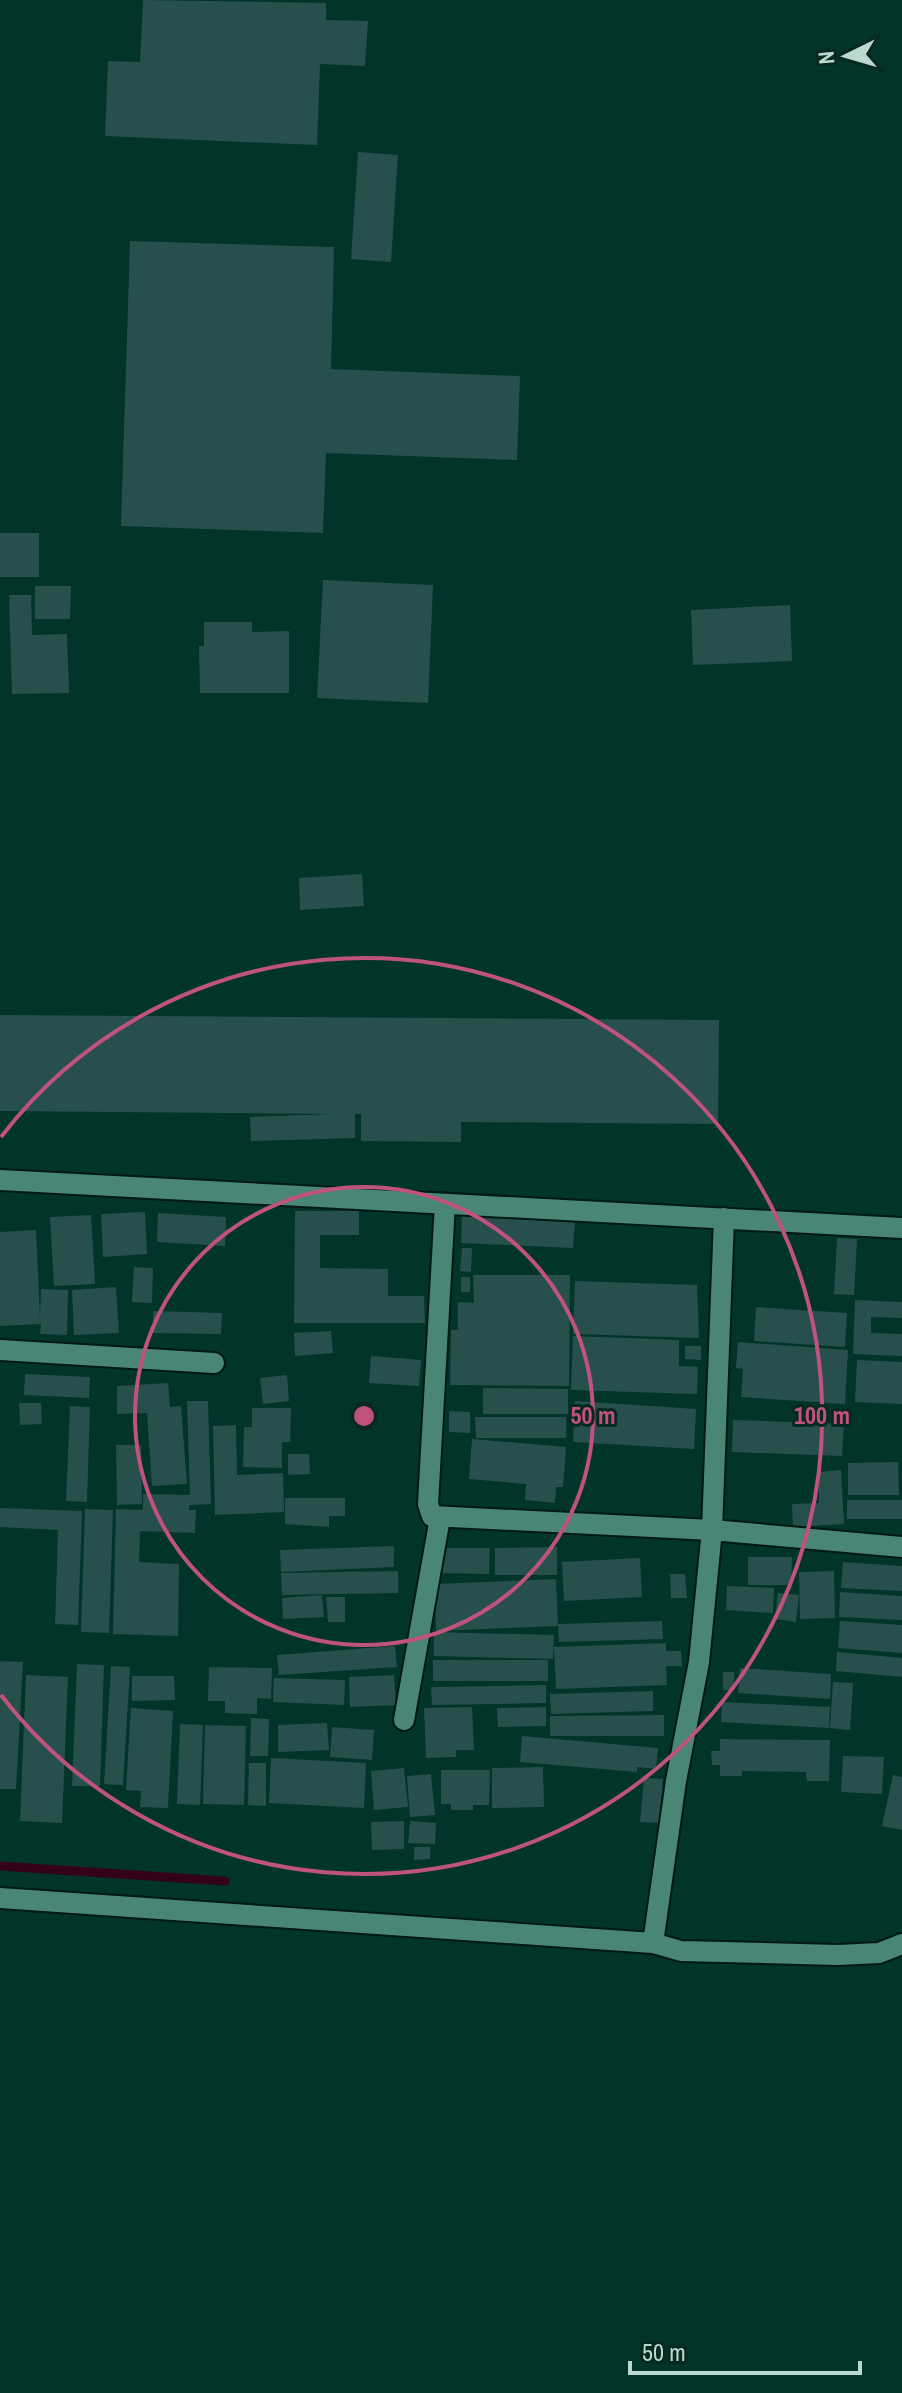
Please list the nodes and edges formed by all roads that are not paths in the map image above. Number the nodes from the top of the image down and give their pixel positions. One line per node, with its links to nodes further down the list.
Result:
1 (0, 1180): 2 (street)
2 (445, 1204): 3 (street); 7 (street)
3 (724, 1218): 4 (street); 8 (street)
4 (902, 1228)
5 (0, 1350): 6 (street)
6 (214, 1363)
7 (440, 1518): 8 (street); 10 (street)
8 (712, 1530): 9 (street); 12 (street)
9 (902, 1547)
10 (404, 1720)
11 (0, 1898): 12 (street)
12 (653, 1943): 13 (street)
13 (902, 1944)

